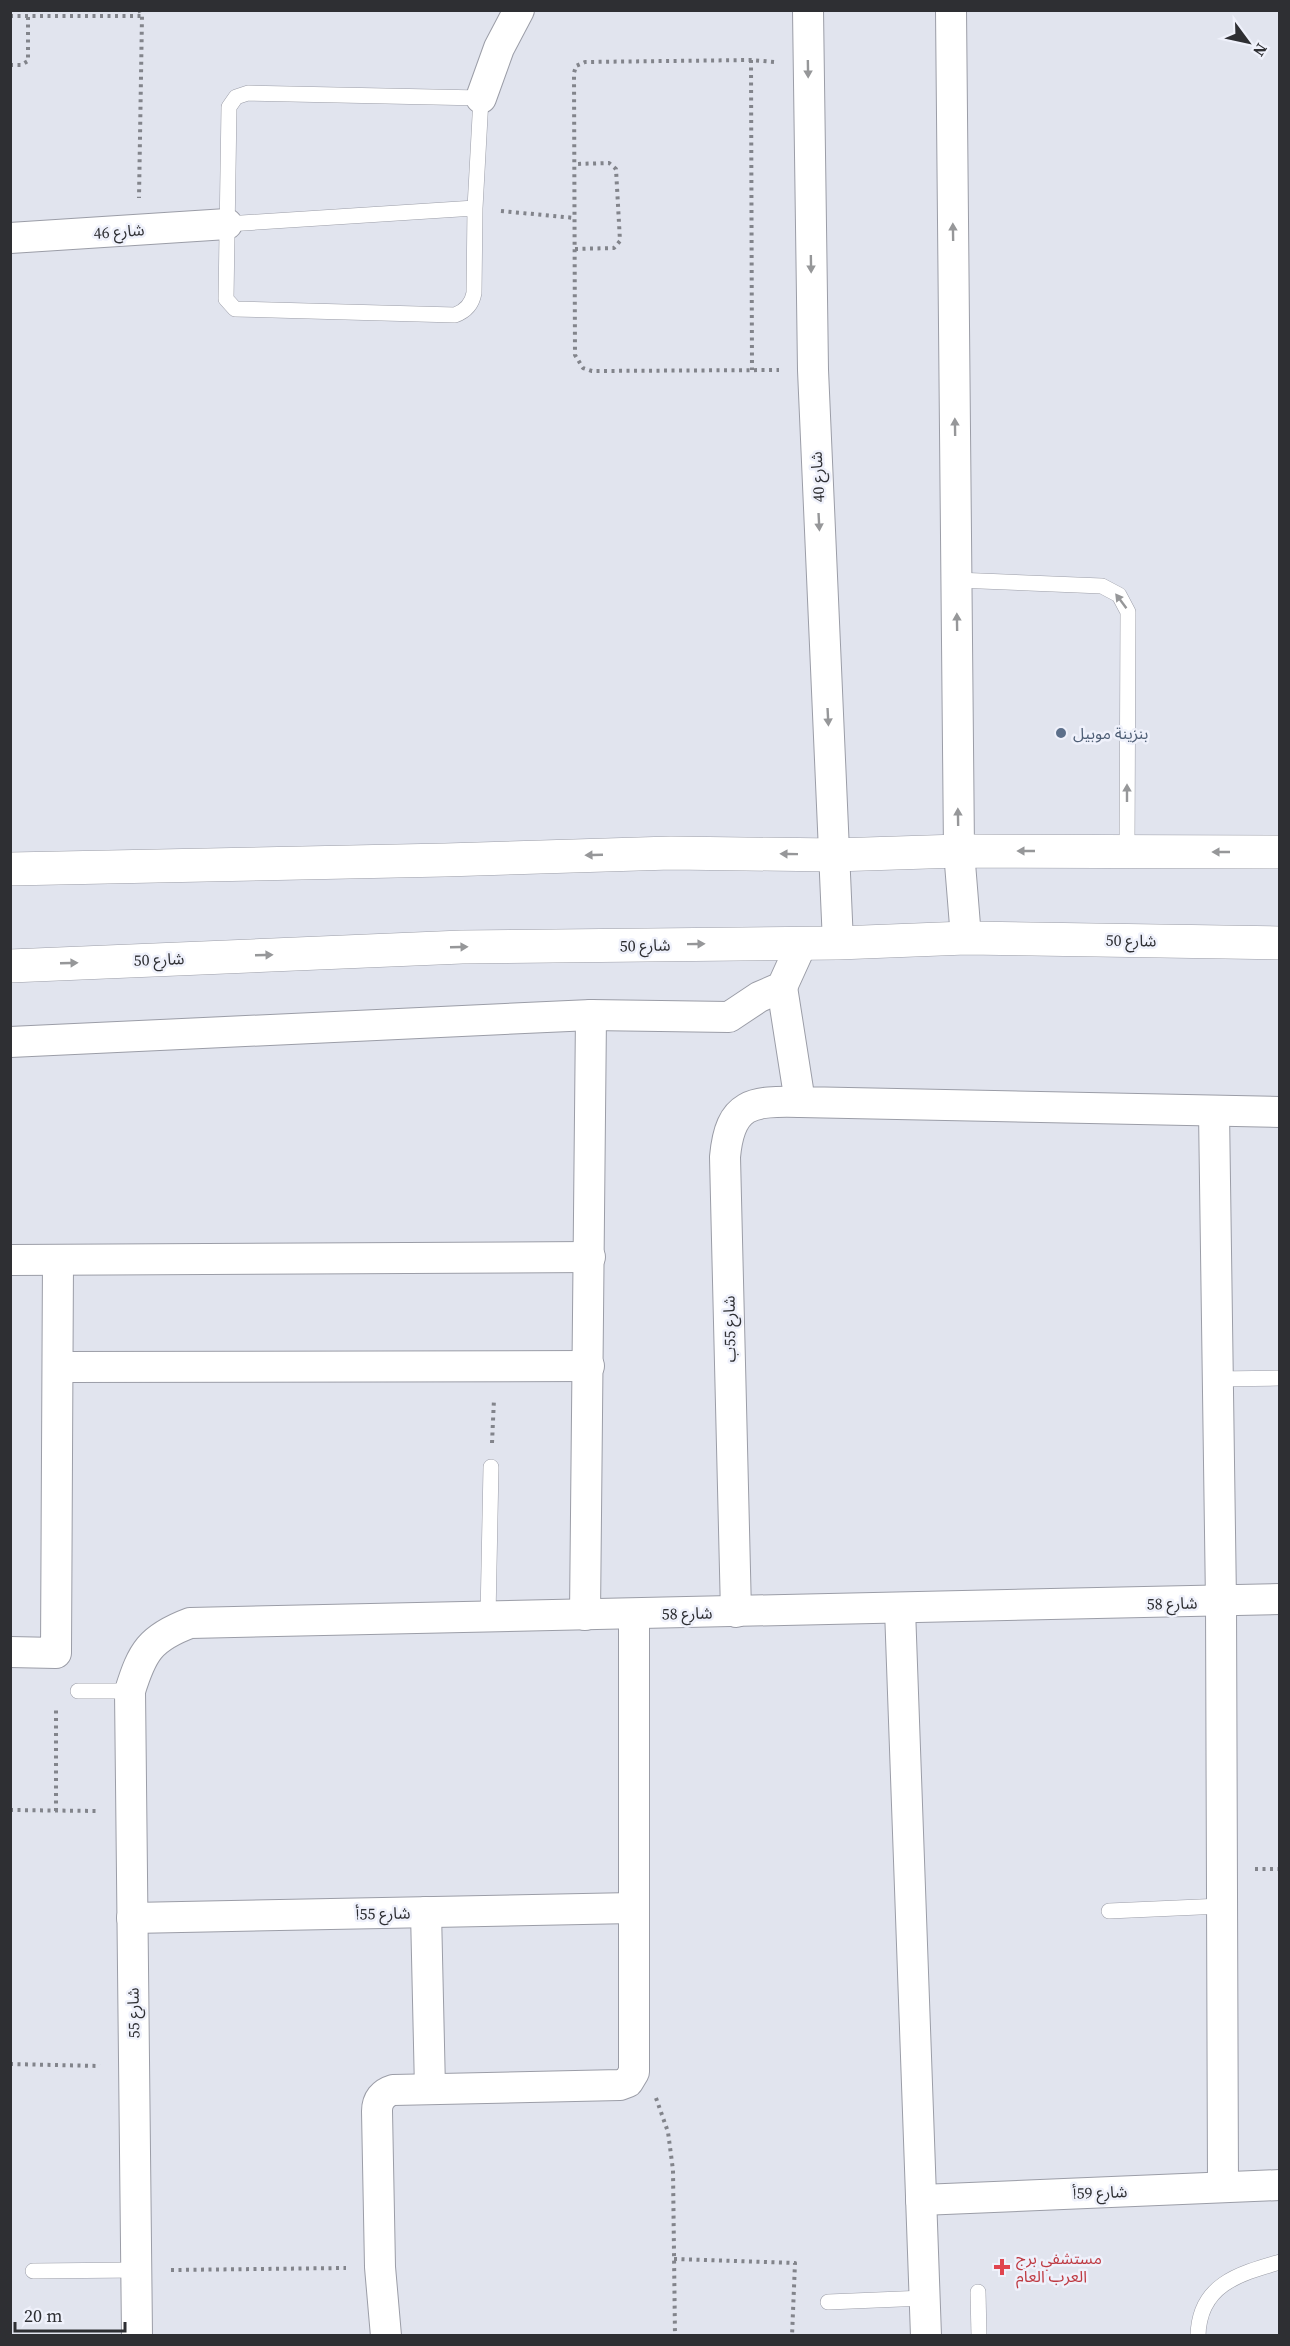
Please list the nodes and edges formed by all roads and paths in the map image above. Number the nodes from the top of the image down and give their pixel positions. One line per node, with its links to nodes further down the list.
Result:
1 (139, 10): 7 (path)
2 (519, 10): 11 (street)
3 (808, 10): 9 (street, شارع 40)
4 (951, 10): 21 (street, one-way to 4)
5 (10, 16): 6 (path)
6 (28, 16): 7 (path); 10 (path)
7 (142, 16): 16 (path)
8 (751, 60): 9 (path); 12 (path); 19 (path)
9 (808, 64): 20 (street, شارع 40, one-way to 20)
10 (10, 65)
11 (481, 98): 13 (lane); 15 (lane)
12 (575, 164): 14 (path); 18 (path)
13 (475, 208): 14 (path); 15 (lane); 15 (lane)
14 (575, 218): 18 (path)
15 (227, 224): 16 (street, شارع 46)
16 (139, 230): 17 (street, شارع 46)
17 (10, 238)
18 (575, 249): 19 (path)
19 (752, 370): 20 (path)
20 (813, 370): 25 (street, شارع 40, one-way to 25)
21 (956, 580): 22 (street, one-way to 21); 23 (lane, one-way to 21)
22 (959, 851): 23 (street, one-way to 22); 25 (street); 27 (street)
23 (1127, 852): 24 (street, one-way to 23)
24 (1280, 852)
25 (834, 855): 26 (street, one-way to 26); 29 (street, شارع 40)
26 (10, 869)
27 (966, 938): 29 (street, شارع 50); 30 (street, شارع 50)
28 (802, 943): 29 (street, شارع 50); 31 (street, شارع 50, one-way to 28); 32 (street)
29 (838, 943)
30 (1280, 943)
31 (10, 966)
32 (782, 987): 33 (street); 35 (street)
33 (591, 1015): 34 (street); 38 (street)
34 (10, 1042)
35 (800, 1102): 36 (street, شارع 55ب); 50 (street, شارع 55ب)
36 (1214, 1111): 37 (street, شارع 55ب); 45 (street)
37 (1280, 1112)
38 (590, 1257): 40 (street); 42 (street)
39 (10, 1260): 40 (street)
40 (58, 1260): 43 (street)
41 (495, 1366): 42 (street); 43 (street); 46 (path)
42 (589, 1366): 51 (street)
43 (58, 1367): 55 (street)
44 (1280, 1378): 45 (lane)
45 (1217, 1379): 48 (street)
46 (491, 1467): 53 (lane)
47 (1280, 1599): 48 (street, شارع 58)
48 (1221, 1602): 49 (street, شارع 58); 61 (street)
49 (900, 1609): 50 (street, شارع 58); 72 (street)
50 (736, 1612): 52 (street, شارع 58)
51 (585, 1615): 52 (street, شارع 58); 53 (street, شارع 58)
52 (634, 1615): 62 (street)
53 (488, 1617): 57 (street, شارع 58)
54 (10, 1652): 55 (street)
55 (57, 1653): 59 (path)
56 (78, 1690): 57 (lane)
57 (130, 1691): 60 (street, شارع 55)
58 (10, 1810): 59 (path)
59 (56, 1811): 60 (path)
60 (131, 1812): 65 (street, شارع 55)
61 (1222, 1906): 63 (lane); 71 (street)
62 (633, 1908): 64 (street, شارع 55أ); 68 (street)
63 (1109, 1911)
64 (426, 1912): 65 (street, شارع 55أ); 69 (street)
65 (132, 1918): 67 (street, شارع 55)
66 (10, 2064): 67 (path)
67 (134, 2067): 76 (street, شارع 55)
68 (634, 2067): 69 (street); 73 (path)
69 (430, 2089): 75 (street)
70 (1280, 2185): 71 (street, شارع 59أ)
71 (1223, 2187): 72 (street, شارع 59أ)
72 (921, 2199): 79 (street)
73 (674, 2259): 83 (path); 84 (path)
74 (1280, 2262): 87 (lane)
75 (380, 2267): 76 (path); 82 (street)
76 (136, 2270): 77 (lane); 81 (street, شارع 55)
77 (33, 2271)
78 (978, 2292): 86 (lane)
79 (924, 2298): 80 (lane); 85 (street)
80 (828, 2302)
81 (137, 2336)
82 (386, 2336)
83 (675, 2336)
84 (792, 2336)
85 (926, 2336)
86 (980, 2336)
87 (1198, 2336)

